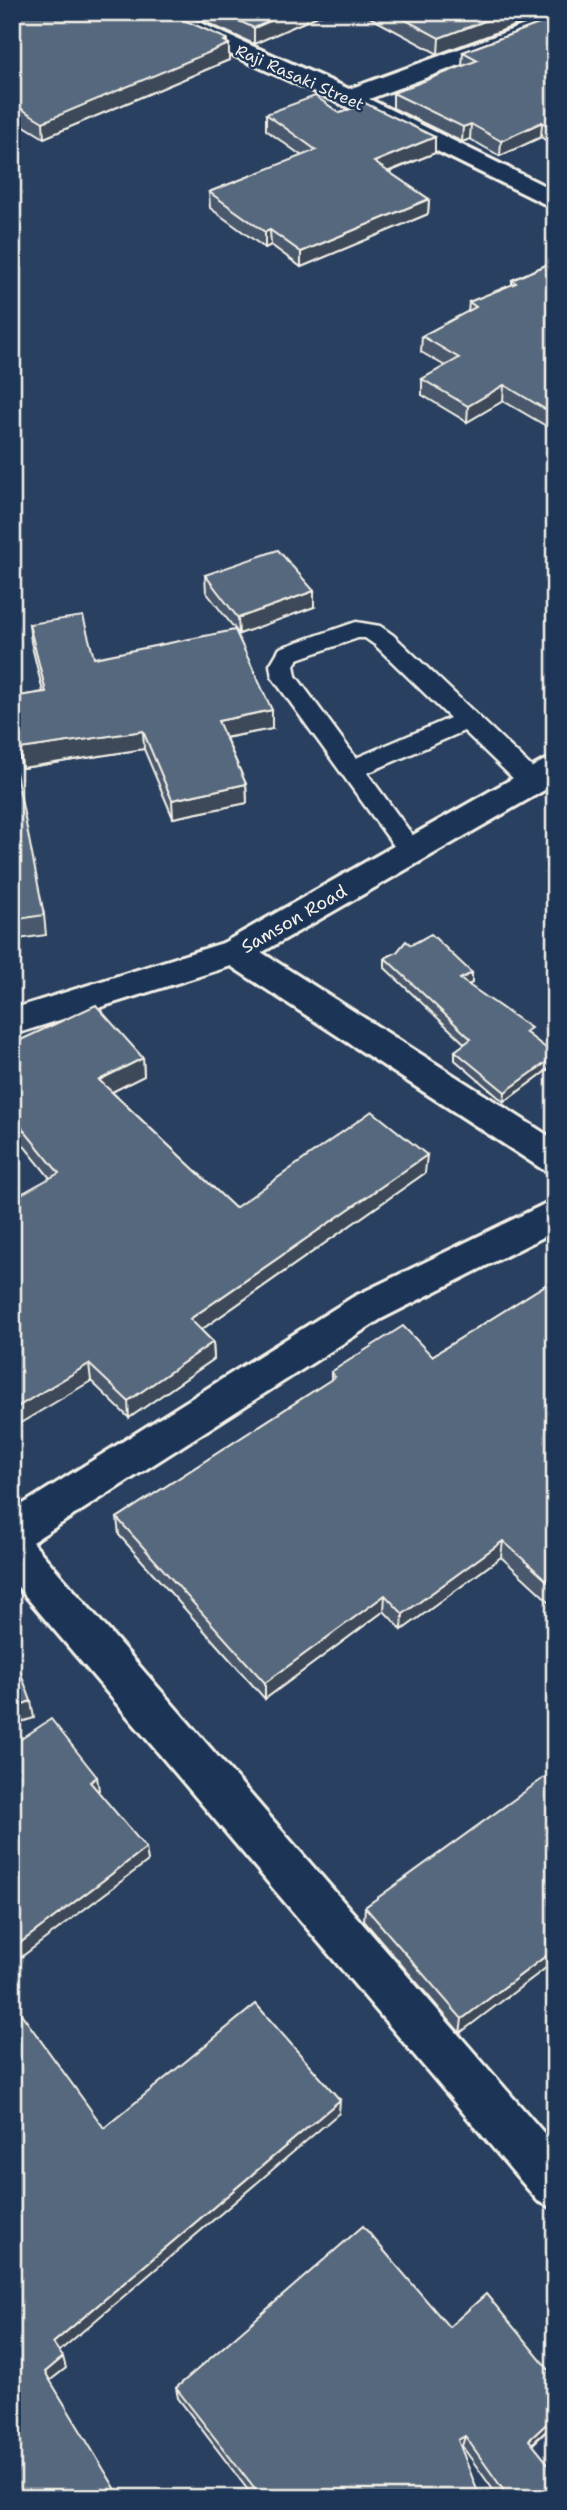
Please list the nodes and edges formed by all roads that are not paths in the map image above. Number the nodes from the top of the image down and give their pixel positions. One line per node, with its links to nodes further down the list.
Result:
1 (156, 12): 3 (street, Raji Rasaki Street)
2 (555, 21): 3 (street)
3 (348, 98): 4 (street, Raji Rasaki Street)
4 (555, 201)
5 (467, 720): 6 (lane); 6 (lane); 7 (lane)
6 (351, 770): 8 (lane)
7 (543, 775): 8 (street, Samson Road)
8 (411, 851): 9 (street, Samson Road)
9 (235, 952): 10 (street, Samson Road); 11 (street)
10 (12, 1022)
11 (555, 1159)
12 (555, 1214): 13 (street)
13 (12, 1532)
14 (12, 1549): 15 (street)
15 (555, 2184)

